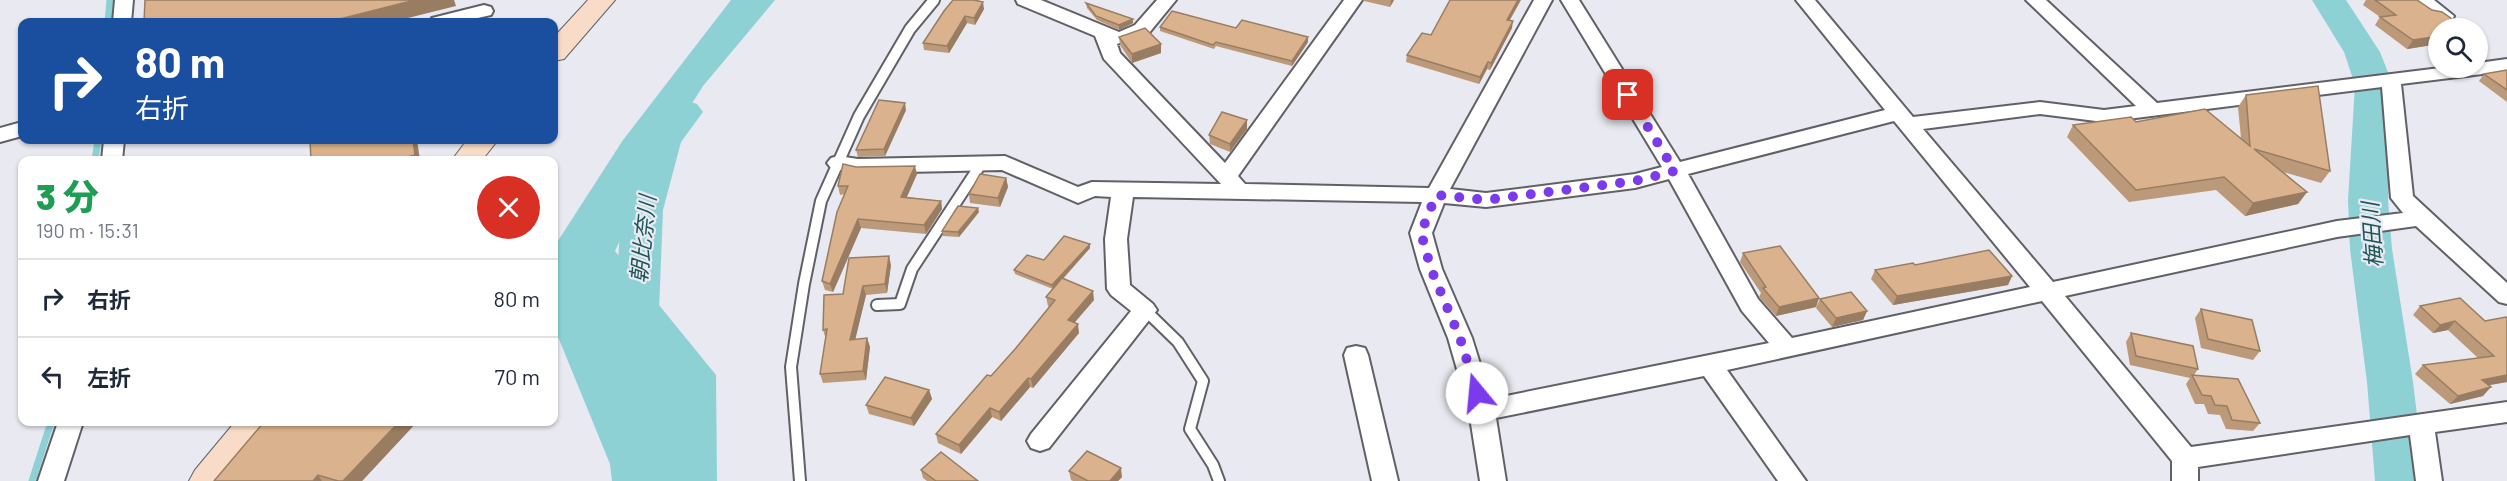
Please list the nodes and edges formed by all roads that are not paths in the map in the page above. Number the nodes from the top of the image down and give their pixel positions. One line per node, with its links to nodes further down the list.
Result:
1 (124, 0): 14 (street)
2 (602, 0): 17 (street)
3 (934, 0): 26 (lane)
4 (1025, 0): 16 (street)
5 (1167, 0): 16 (street)
6 (1353, 0): 29 (street)
7 (1542, 0): 31 (street)
8 (1570, 0): 28 (street)
9 (1805, 0): 21 (street)
10 (2035, 0): 20 (street)
11 (2422, 0): 13 (street)
12 (484, 11): 15 (street)
13 (2445, 16)
14 (122, 18)
15 (455, 18)
16 (1104, 33): 29 (street)
17 (558, 49)
18 (2507, 65): 19 (street)
19 (2391, 79): 20 (street); 32 (street)
20 (2153, 110): 21 (street)
21 (1903, 119): 28 (street); 33 (street)
22 (18, 130): 23 (street)
23 (0, 135)
24 (480, 144): 25 (street)
25 (469, 156)
26 (838, 163): 27 (street); 49 (lane)
27 (981, 164): 30 (street); 35 (lane)
28 (1675, 171): 31 (street); 37 (street)
29 (1233, 184): 30 (street); 31 (street)
30 (1124, 190): 36 (street)
31 (1436, 195): 40 (street)
32 (2421, 218): 33 (street); 34 (street)
33 (2045, 291): 37 (street); 46 (street)
34 (2507, 296)
35 (877, 305)
36 (1145, 310): 45 (street); 50 (lane)
37 (1787, 348): 39 (street)
38 (1356, 355): 51 (street)
39 (1710, 364): 40 (street); 53 (street)
40 (1482, 411): 52 (street)
41 (2507, 412): 42 (street)
42 (2421, 423): 46 (street); 54 (street)
43 (69, 426): 47 (street)
44 (253, 426): 48 (street)
45 (1040, 441)
46 (2185, 469)
47 (51, 481)
48 (208, 481)
49 (800, 481)
50 (1219, 481)
51 (1384, 481)
52 (1493, 481)
53 (1793, 481)
54 (2429, 481)

